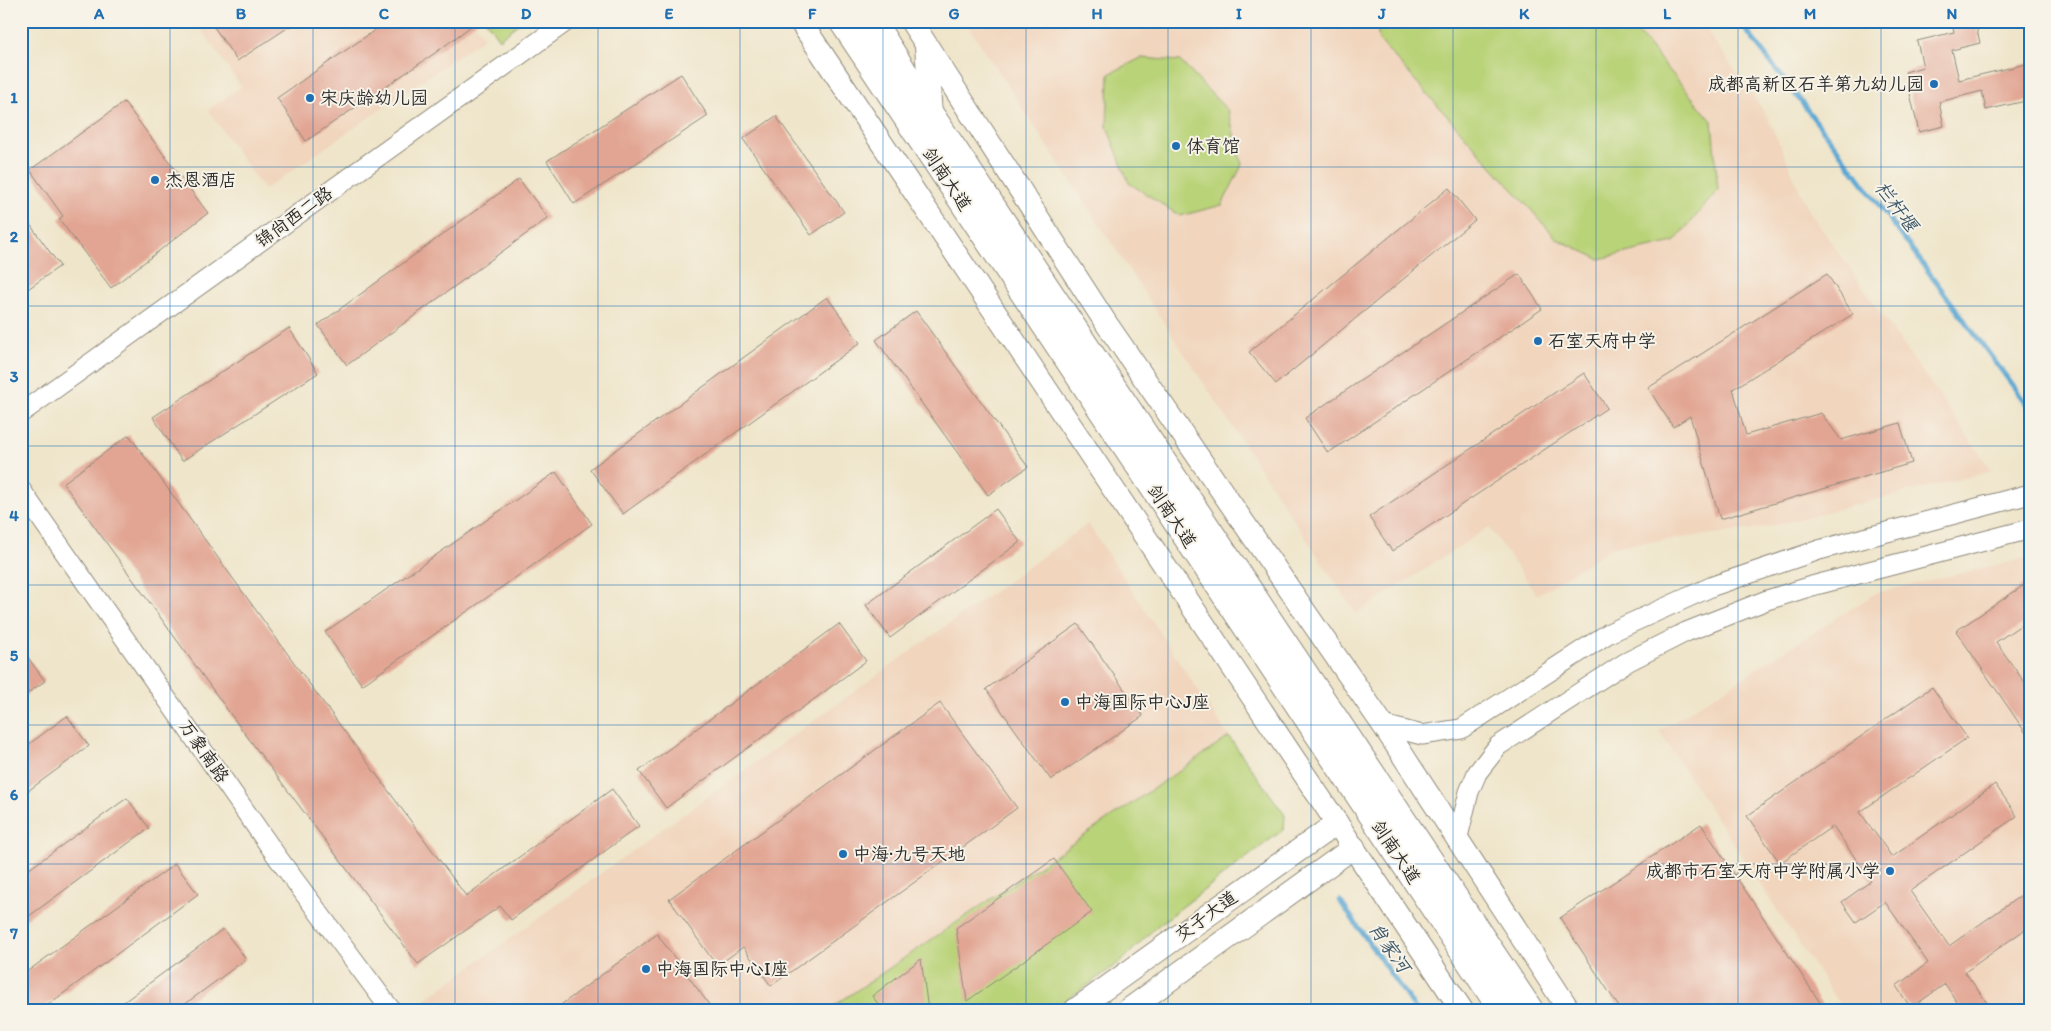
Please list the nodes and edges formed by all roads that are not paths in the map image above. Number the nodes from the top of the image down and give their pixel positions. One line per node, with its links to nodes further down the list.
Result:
1 (567, 21): 8 (street, 锦尚西二路)
2 (800, 21): 13 (main road)
3 (842, 21): 21 (highway, 剑南大道)
4 (872, 21): 7 (highway, 剑南大道)
5 (910, 21): 6 (main road)
6 (925, 43): 7 (main road); 12 (main road)
7 (931, 115): 22 (highway, 剑南大道)
8 (21, 413)
9 (21, 490): 17 (street, 万象南路)
10 (2030, 494): 12 (street)
11 (2030, 529): 14 (street)
12 (1383, 725): 14 (main road)
13 (1337, 823): 15 (main road); 18 (main road, 交子大道)
14 (1457, 841): 16 (main road)
15 (1354, 847): 19 (main road, 交子大道); 20 (main road)
16 (1553, 987): 23 (main road); 24 (main road)
17 (391, 1010)
18 (1075, 1010)
19 (1128, 1010)
20 (1462, 1010)
21 (1502, 1010)
22 (1530, 1010)
23 (1557, 1010)
24 (1569, 1010)

